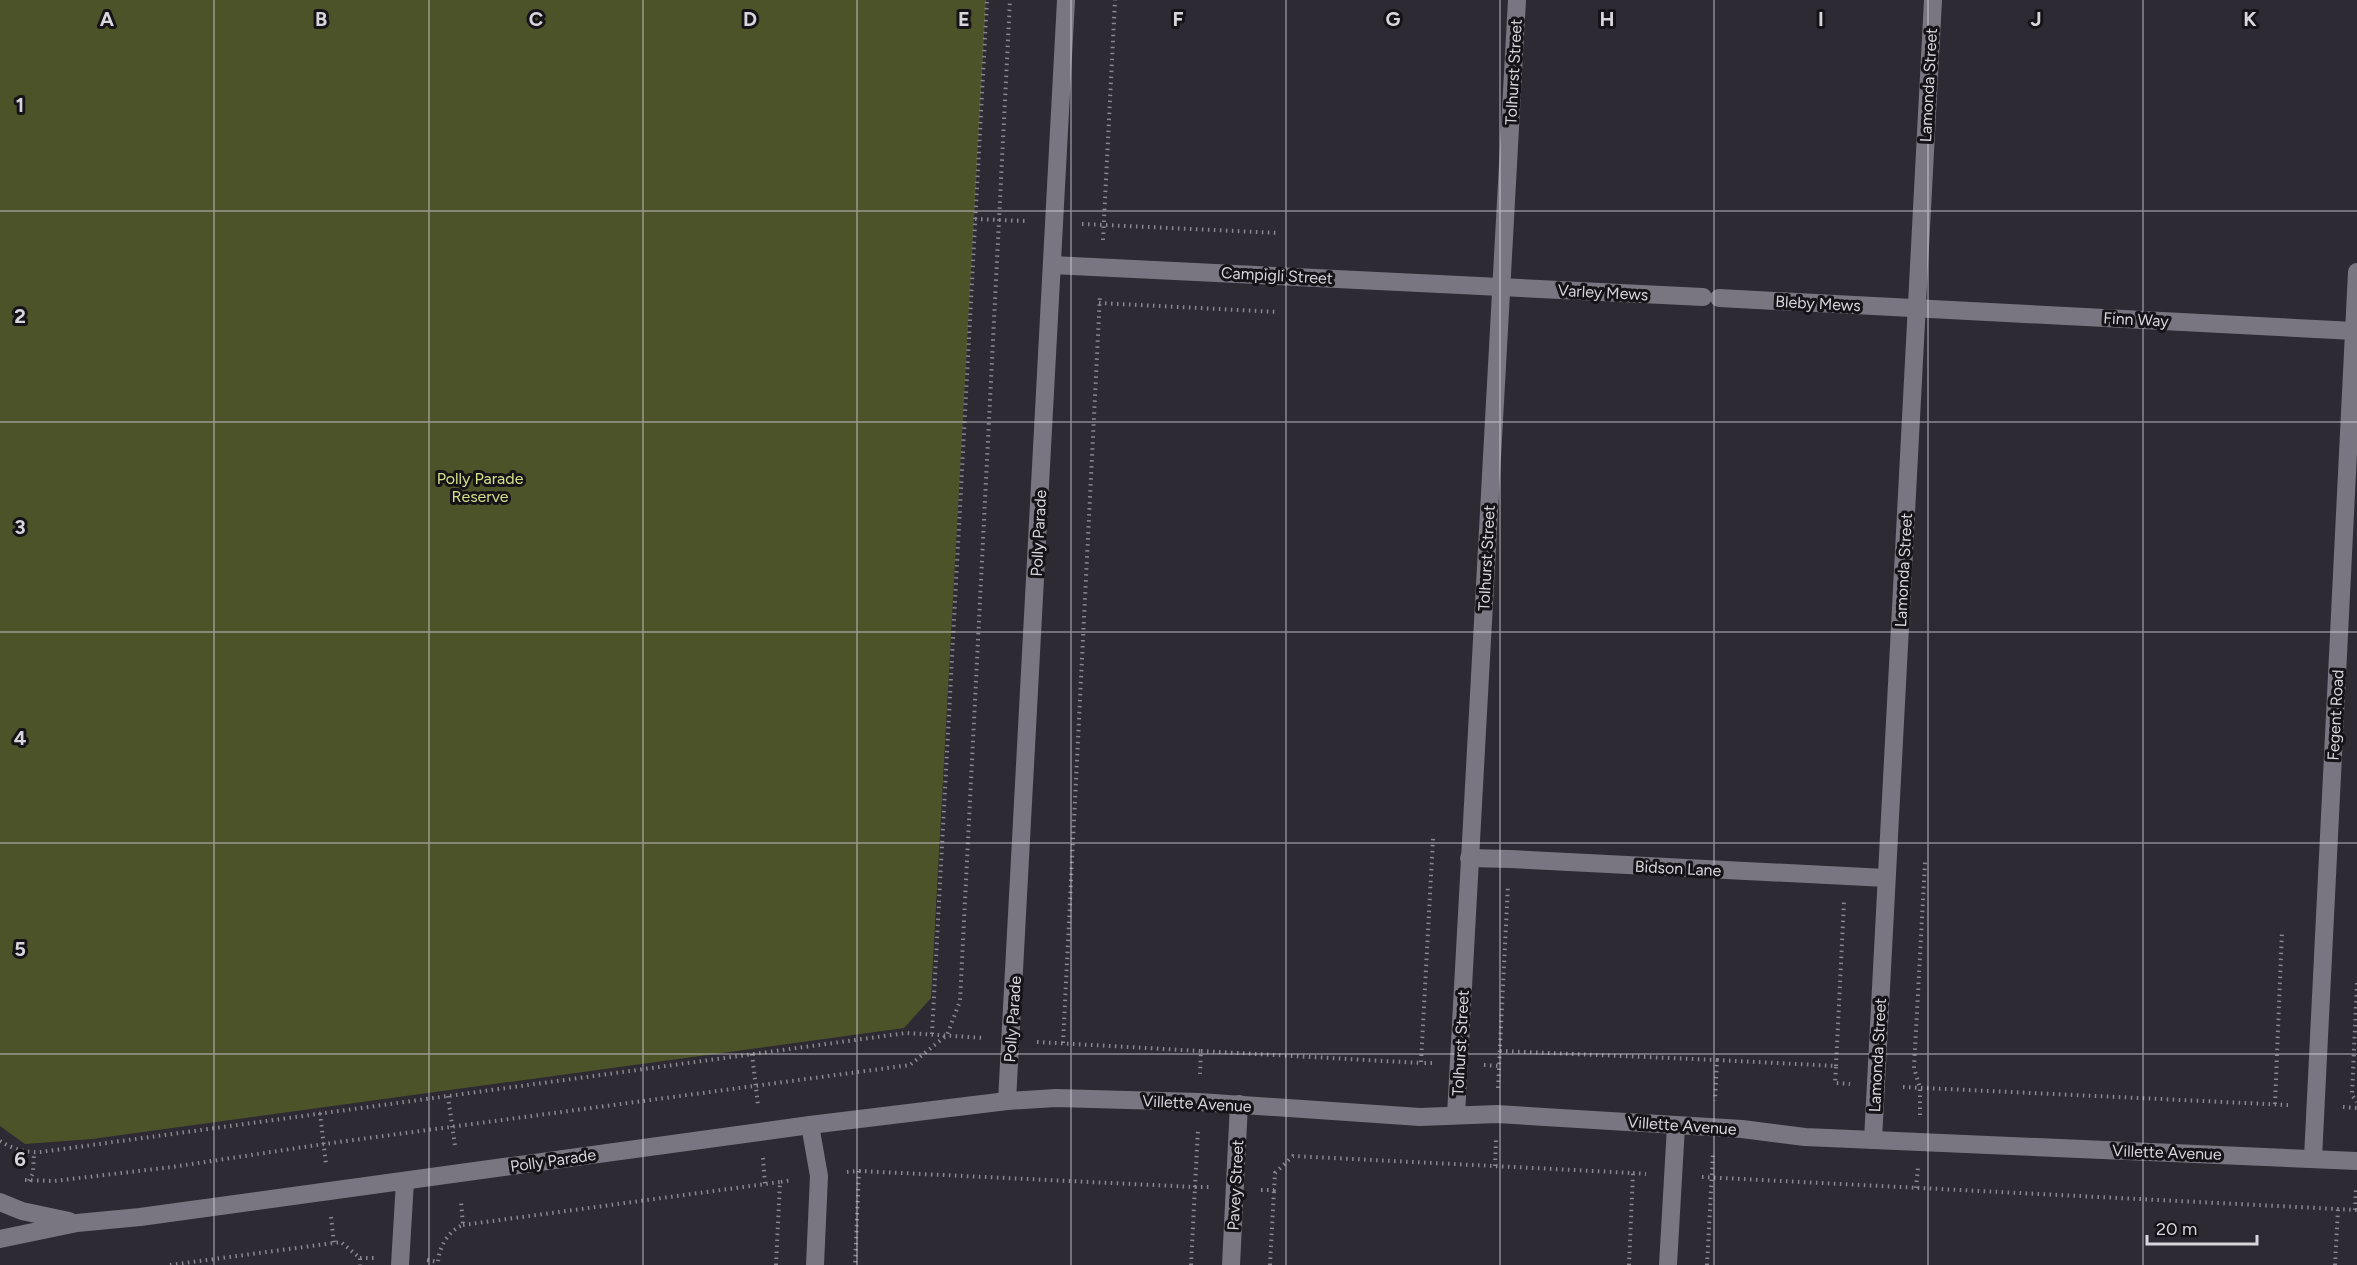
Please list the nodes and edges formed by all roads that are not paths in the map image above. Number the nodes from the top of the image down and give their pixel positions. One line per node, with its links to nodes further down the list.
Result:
1 (1066, 0): 4 (street, Polly Parade)
2 (1517, 0): 6 (street, Tolhurst Street)
3 (1933, 0): 8 (street, Lamonda Street)
4 (1052, 265): 6 (street, Campigli Street); 12 (street, Polly Parade)
5 (2357, 272): 9 (street, Fegent Road)
6 (1502, 287): 7 (street, Varley Mews); 10 (street, Tolhurst Street)
7 (1711, 298): 8 (street, Bleby Mews)
8 (1917, 308): 9 (street, Finn Way); 11 (street, Lamonda Street)
9 (2354, 331): 18 (street, Fegent Road)
10 (1469, 858): 11 (street, Bidson Lane); 14 (street, Tolhurst Street)
11 (1886, 878): 17 (street, Lamonda Street)
12 (1007, 1101): 13 (street, Villette Avenue); 15 (street, Polly Parade)
13 (1239, 1104): 14 (street, Villette Avenue); 26 (street, Pavey Street)
14 (1456, 1115): 16 (street, Villette Avenue)
15 (810, 1125): 20 (street, Polly Parade); 25 (street)
16 (1676, 1126): 17 (street, Villette Avenue); 27 (street)
17 (1873, 1140): 18 (street, Villette Avenue)
18 (2313, 1158): 19 (street, Villette Avenue)
19 (2357, 1161)
20 (405, 1180): 22 (street, Polly Parade); 24 (street)
21 (0, 1202): 22 (street, Polly Parade)
22 (77, 1223): 23 (street, Polly Parade)
23 (0, 1239)
24 (400, 1265)
25 (815, 1265)
26 (1231, 1265)
27 (1668, 1265)

